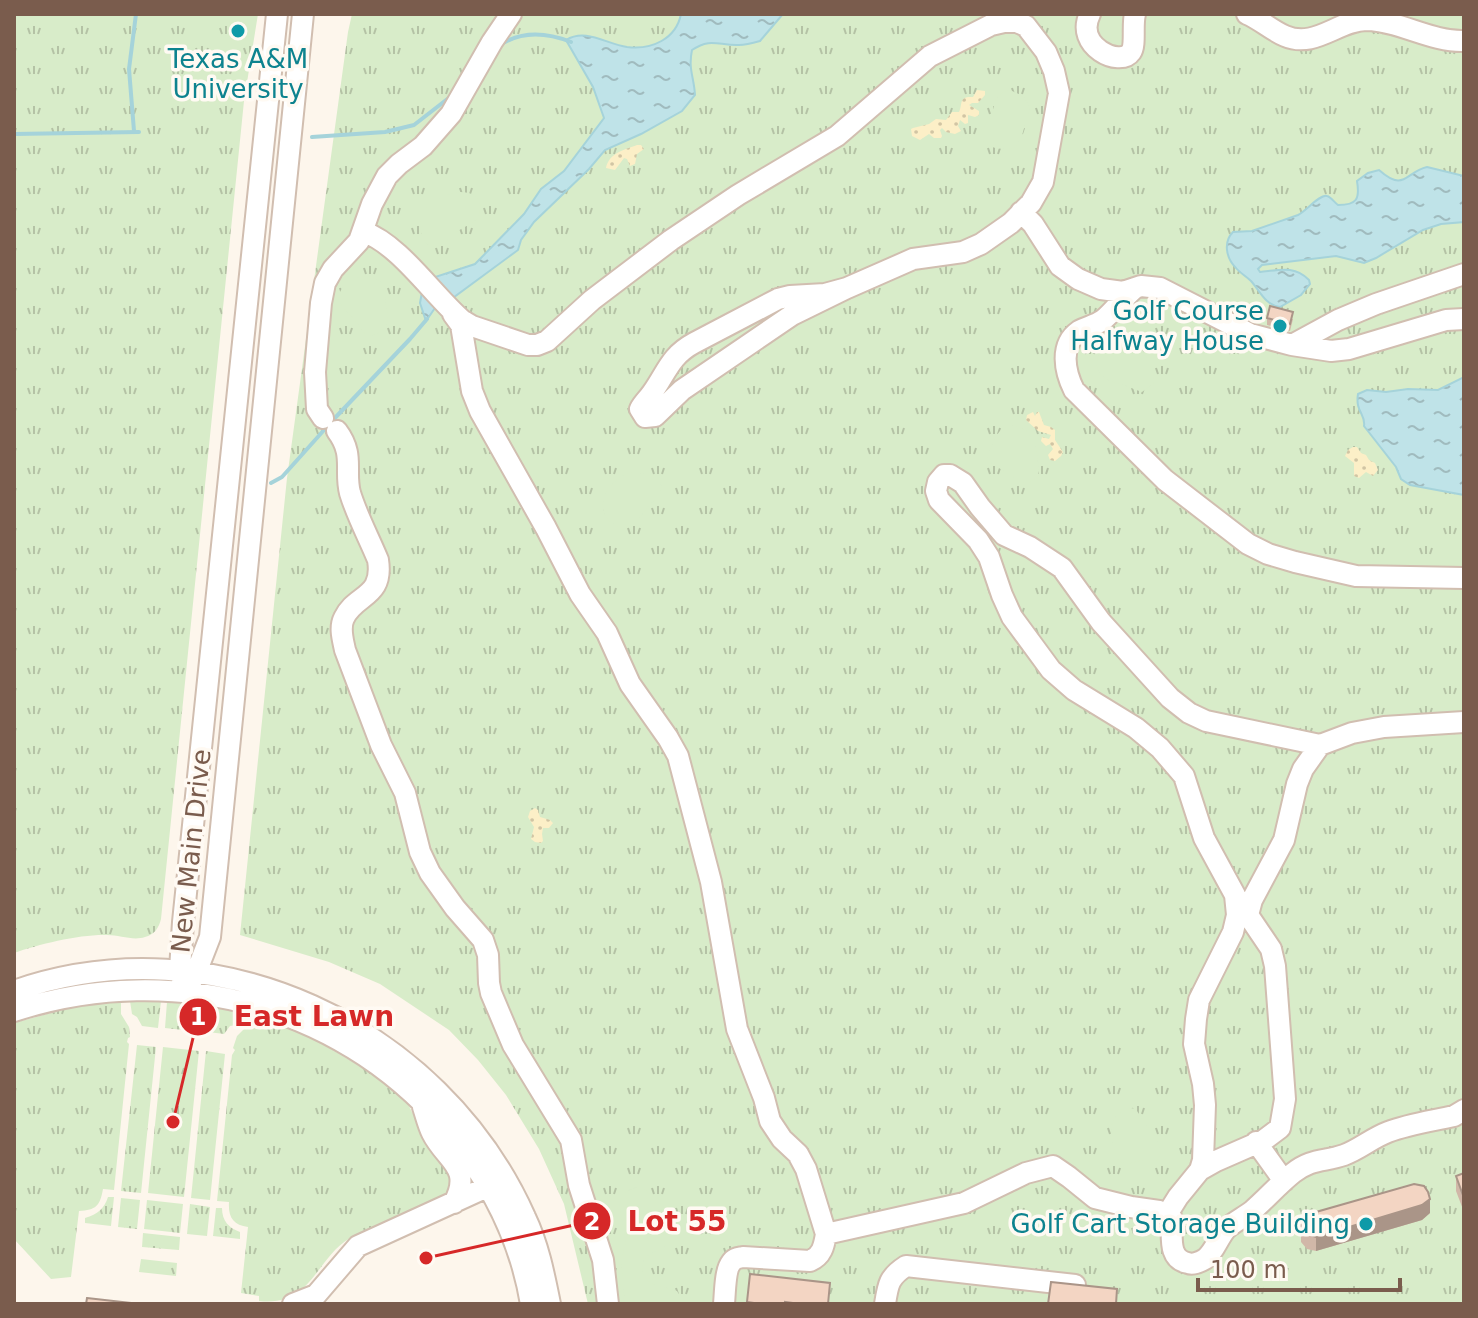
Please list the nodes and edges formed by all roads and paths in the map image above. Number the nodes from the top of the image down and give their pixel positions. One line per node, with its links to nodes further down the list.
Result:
1 (277, 14): 13 (street, New Main Drive)
2 (303, 14): 14 (street, New Main Drive)
3 (511, 14): 9 (street)
4 (1090, 14): 5 (street)
5 (1135, 14)
6 (1247, 14): 7 (street)
7 (1464, 41)
8 (1021, 212): 11 (street); 12 (street); 15 (street)
9 (364, 232): 15 (street); 44 (street)
10 (1464, 274): 17 (street)
11 (847, 288): 11 (street)
12 (1135, 288): 17 (street); 18 (street)
13 (248, 292): 14 (street); 19 (street, New Main Drive)
14 (275, 293): 20 (street, New Main Drive)
15 (451, 311): 39 (street)
16 (1464, 319): 17 (street)
17 (1292, 345)
18 (1464, 578)
19 (214, 628): 20 (street); 23 (street, New Main Drive)
20 (241, 630): 24 (street, New Main Drive)
21 (1464, 722): 22 (street)
22 (1320, 745): 33 (street); 34 (street)
23 (183, 922): 25 (street); 26 (street, New Main Drive)
24 (210, 937): 26 (street, New Main Drive); 27 (street)
25 (144, 969): 26 (street); 28 (street)
26 (188, 972): 27 (street); 29 (street, New Main Drive)
27 (232, 979): 36 (street)
28 (14, 991)
29 (185, 992): 30 (street); 31 (street)
30 (14, 1011)
31 (421, 1100): 36 (street); 37 (street)
32 (1464, 1110): 35 (street)
33 (1256, 1142): 34 (street); 35 (street)
34 (1200, 1170): 38 (street)
35 (1284, 1181): 38 (street)
36 (497, 1183): 37 (street); 42 (street); 43 (street)
37 (454, 1203): 41 (street)
38 (1168, 1213): 39 (street)
39 (826, 1234): 45 (street)
40 (1089, 1286): 46 (street)
41 (293, 1304)
42 (531, 1304)
43 (550, 1304)
44 (608, 1304)
45 (724, 1304)
46 (885, 1304)

